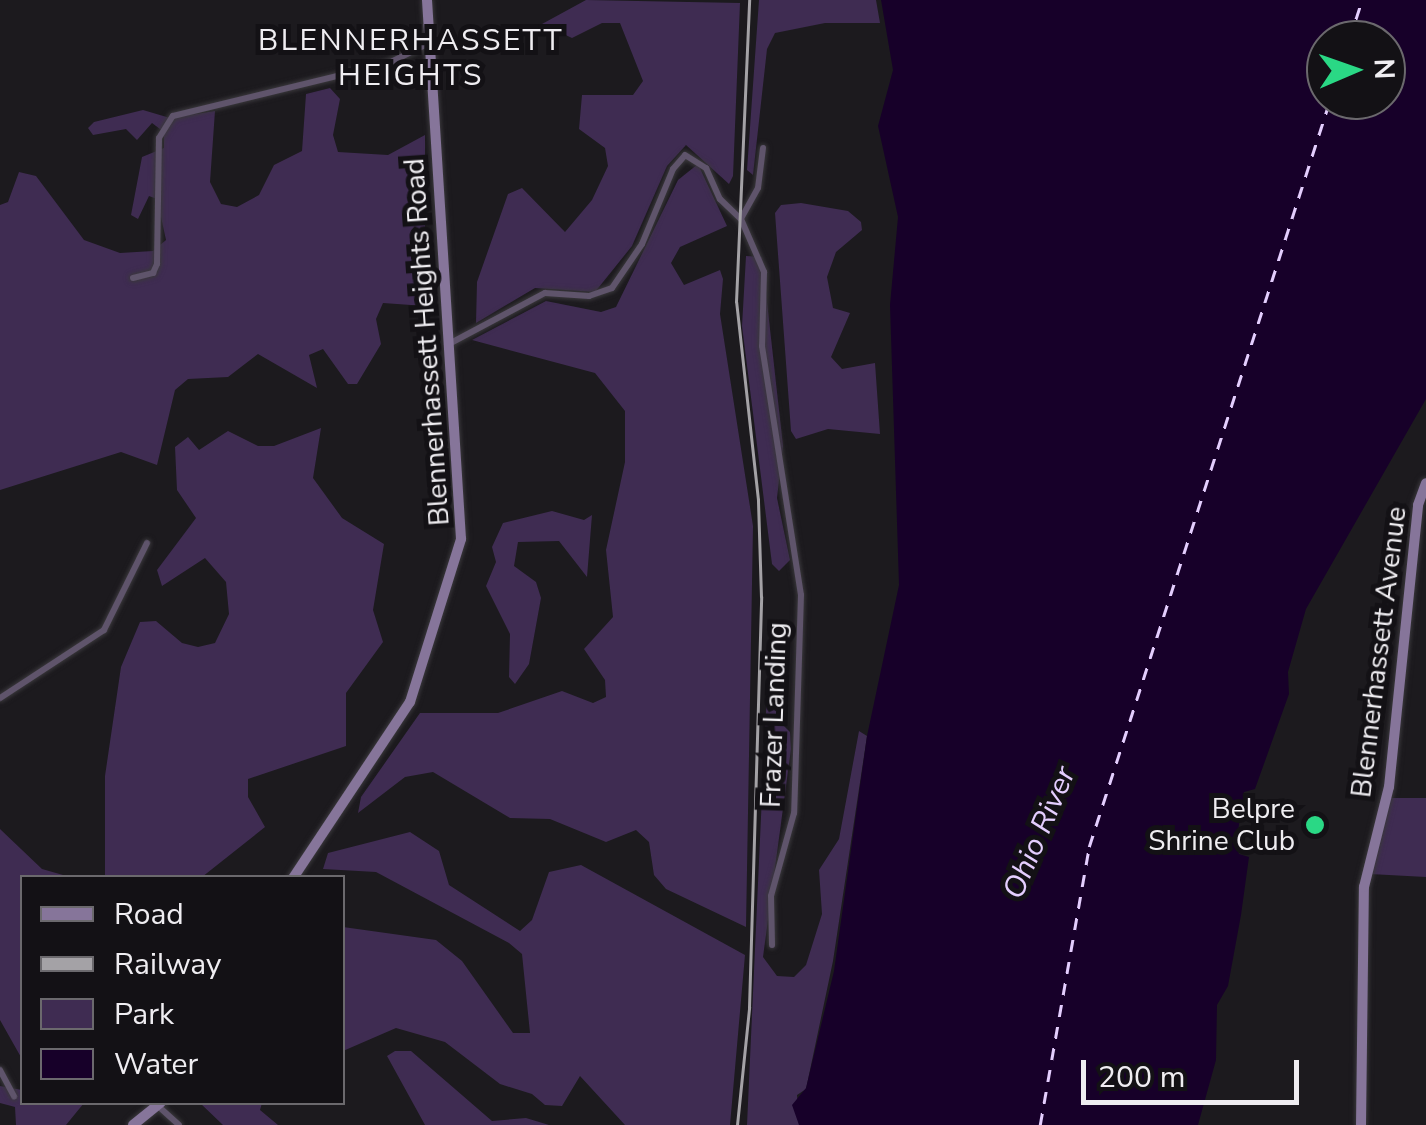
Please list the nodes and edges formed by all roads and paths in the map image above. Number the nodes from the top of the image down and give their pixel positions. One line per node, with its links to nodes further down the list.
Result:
1 (427, 0): 2 (street, Blennerhassett Heights Road)
2 (430, 42): 5 (street); 6 (street, Blennerhassett Heights Road)
3 (764, 148): 4 (street)
4 (741, 219): 6 (street, Frazer Landing); 11 (street, Frazer Landing)
5 (133, 278)
6 (446, 346): 10 (street, Blennerhassett Heights Road)
7 (1426, 483): 18 (street, Blennerhassett Avenue)
8 (147, 543): 9 (street)
9 (0, 698)
10 (295, 875)
11 (772, 945)
12 (0, 1070): 13 (street)
13 (14, 1096)
14 (158, 1105): 16 (street)
15 (160, 1105): 17 (street)
16 (133, 1125)
17 (179, 1125)
18 (1361, 1125)

